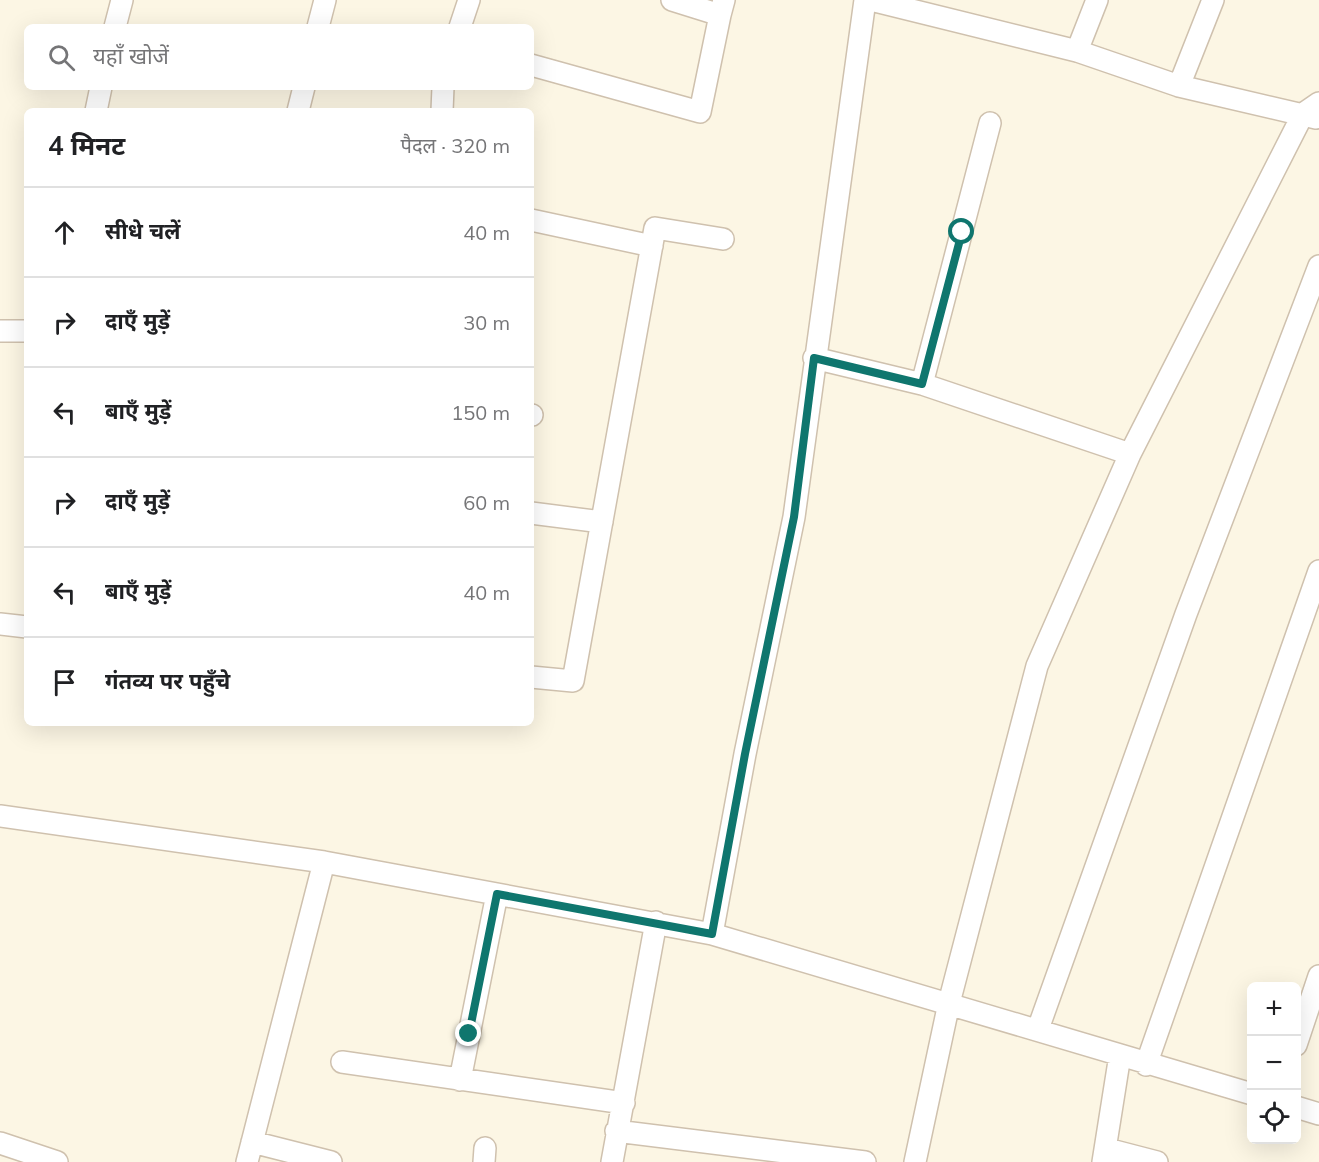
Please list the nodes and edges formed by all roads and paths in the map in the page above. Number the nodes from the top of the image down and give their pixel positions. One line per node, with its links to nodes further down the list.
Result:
1 (122, 0): 11 (street)
2 (325, 0): 12 (street)
3 (469, 0): 13 (street)
4 (672, 0): 10 (street)
5 (865, 0): 31 (street)
6 (871, 0): 9 (street)
7 (1097, 0): 14 (street)
8 (1213, 0): 16 (street)
9 (919, 5): 14 (street)
10 (722, 8): 15 (street)
11 (116, 24)
12 (319, 24)
13 (461, 24)
14 (1077, 51): 16 (street)
15 (534, 66)
16 (1179, 86): 23 (street)
17 (100, 90): 20 (street)
18 (303, 90): 21 (street)
19 (443, 90): 22 (street)
20 (97, 108)
21 (299, 108)
22 (442, 108)
23 (1314, 112): 33 (street)
24 (990, 123): 32 (street)
25 (534, 221): 27 (street)
26 (723, 238): 27 (street)
27 (652, 246): 35 (street)
28 (1319, 266): 47 (street)
29 (0, 331): 30 (street)
30 (24, 331)
31 (814, 358): 32 (street); 44 (street)
32 (922, 384): 33 (street)
33 (1130, 454): 46 (street)
34 (534, 513): 35 (street)
35 (602, 522): 39 (street)
36 (1319, 571): 51 (street)
37 (0, 624): 38 (street)
38 (24, 627)
39 (534, 676)
40 (0, 816): 41 (street)
41 (324, 862): 42 (street); 59 (street)
42 (497, 894): 43 (street); 52 (street)
43 (657, 922): 44 (street); 54 (street)
44 (712, 934): 46 (street)
45 (1319, 976): 48 (street)
46 (949, 1003): 47 (street); 65 (street)
47 (1038, 1029): 49 (street)
48 (1299, 1036)
49 (1120, 1055): 51 (street); 60 (street)
50 (342, 1062): 52 (street)
51 (1146, 1065): 53 (street)
52 (460, 1080): 54 (street)
53 (1247, 1093)
54 (624, 1103): 57 (street)
55 (1301, 1109): 56 (street)
56 (1319, 1114)
57 (616, 1131): 63 (street); 64 (street)
58 (0, 1143): 61 (street)
59 (249, 1152): 62 (street)
60 (1105, 1155): 66 (street)
61 (57, 1162)
62 (331, 1162)
63 (612, 1162)
64 (865, 1162)
65 (915, 1162)
66 (1157, 1162)

